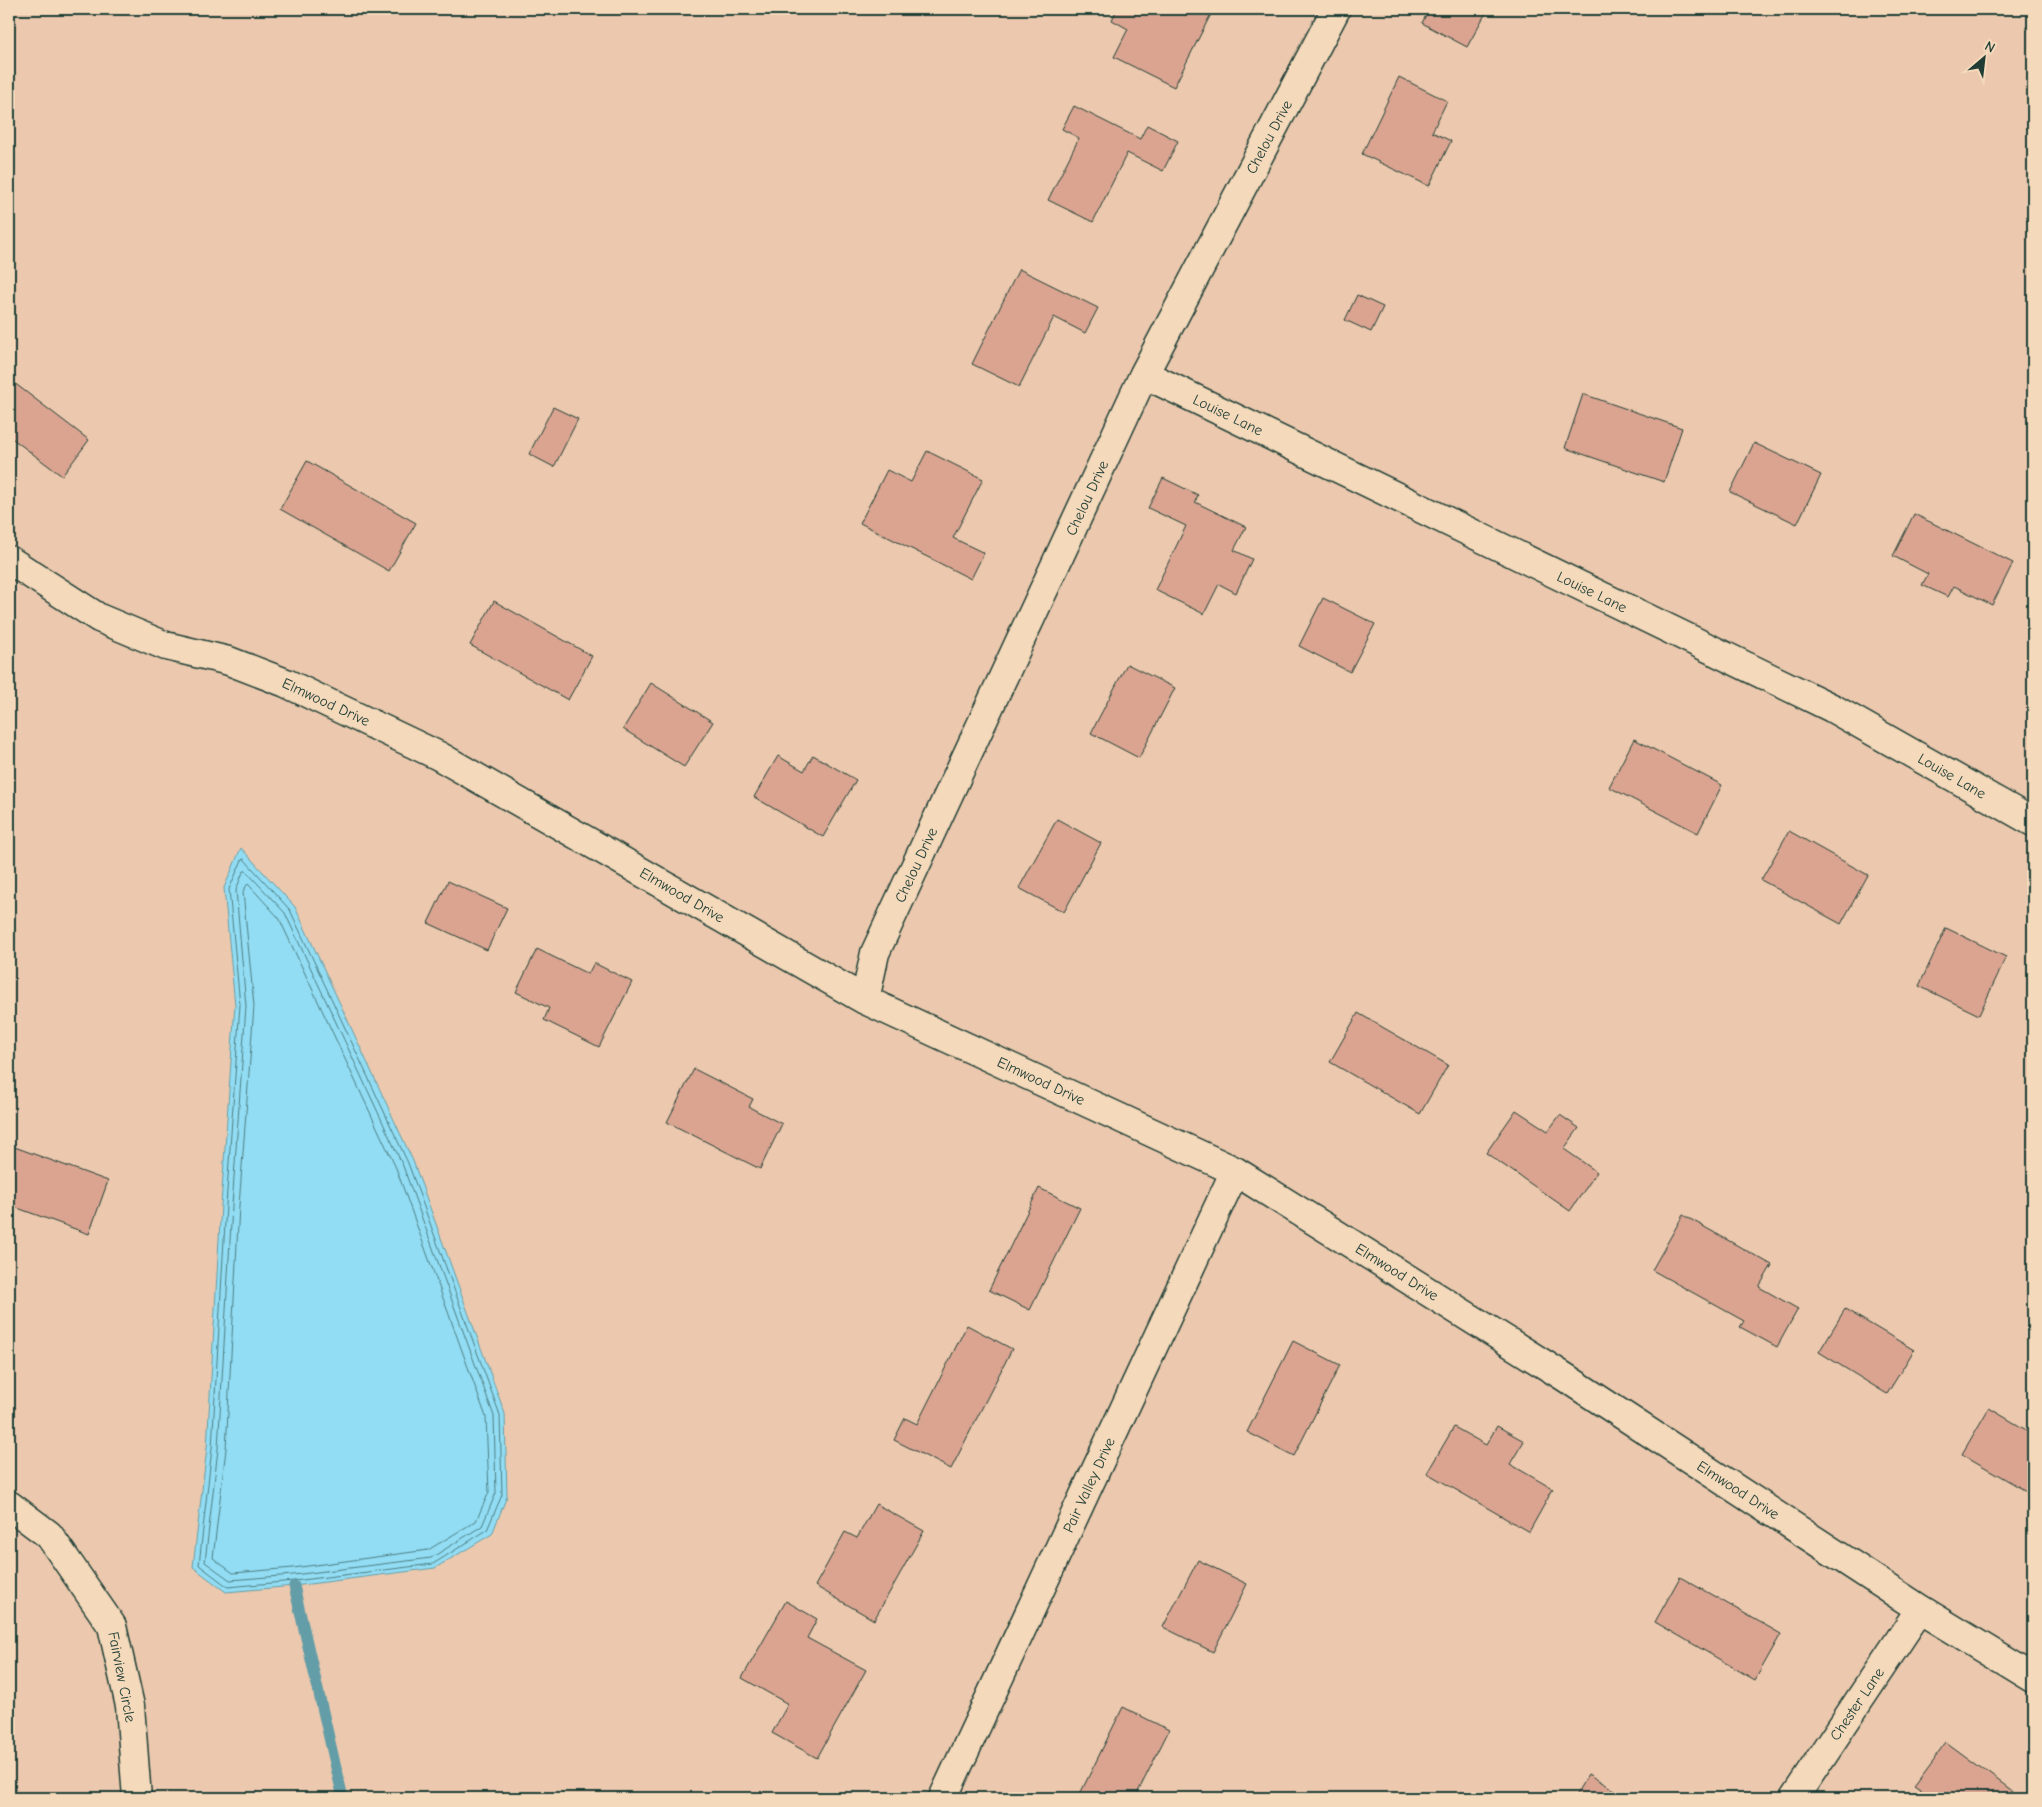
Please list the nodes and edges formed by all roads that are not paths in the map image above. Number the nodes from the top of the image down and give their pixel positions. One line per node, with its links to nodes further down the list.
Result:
1 (1336, 9): 2 (street, Chelou Drive)
2 (1144, 374): 4 (street, Louise Lane); 5 (street, Chelou Drive)
3 (9, 560): 5 (street, Elmwood Drive)
4 (2033, 822)
5 (865, 1000): 6 (street, Elmwood Drive)
6 (1235, 1172): 8 (street, Elmwood Drive); 11 (street, Pair Valley Drive)
7 (9, 1505): 10 (street, Fairview Circle)
8 (1920, 1609): 9 (street, Elmwood Drive); 12 (street, Chester Lane)
9 (2033, 1678)
10 (137, 1798)
11 (943, 1798)
12 (1794, 1798)

